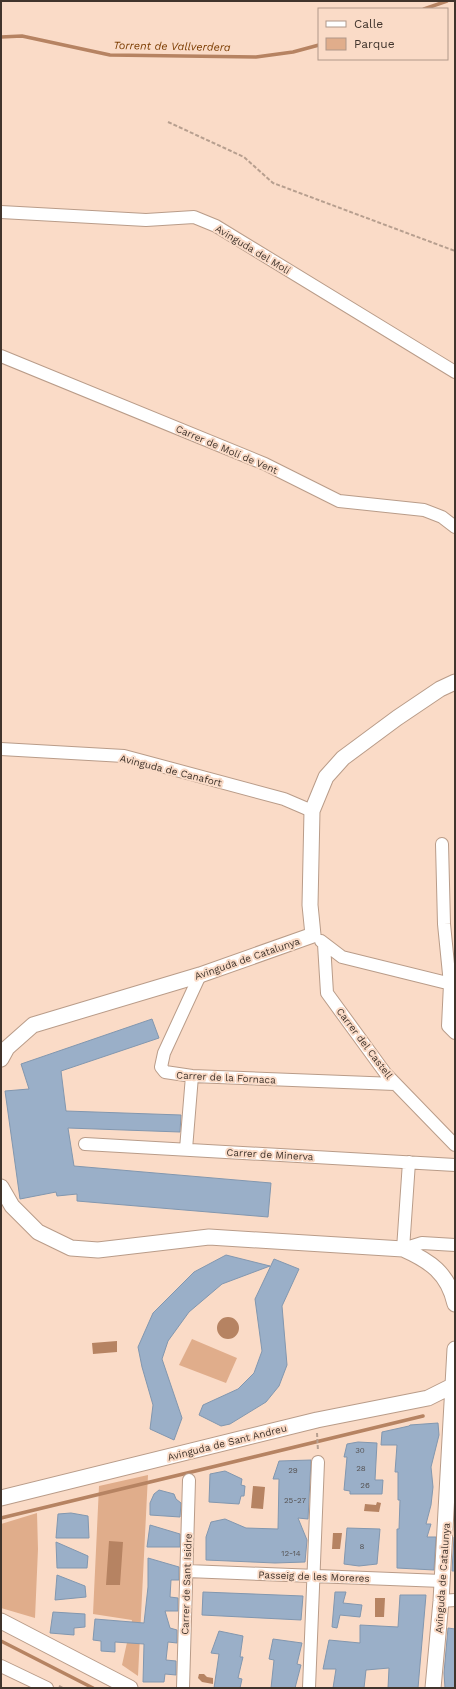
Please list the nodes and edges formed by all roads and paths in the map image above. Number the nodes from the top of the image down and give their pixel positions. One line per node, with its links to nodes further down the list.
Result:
1 (168, 122): 3 (path)
2 (1, 212): 5 (street, Avinguda del Molí)
3 (455, 251)
4 (1, 356): 6 (street, Carrer de Molí de Vent)
5 (455, 372)
6 (455, 527)
7 (455, 682): 9 (street, Avinguda de Catalunya)
8 (1, 749): 9 (street, Avinguda de Canafort)
9 (312, 811): 11 (street, Avinguda de Catalunya)
10 (442, 844): 13 (street)
11 (319, 940): 12 (street, Avinguda de Catalunya); 13 (street); 17 (street, Carrer del Castell)
12 (200, 975): 15 (street, Avinguda de Catalunya); 16 (street, Carrer de la Fornaca)
13 (453, 985): 14 (street)
14 (455, 1033)
15 (1, 1059)
16 (192, 1076): 17 (street, Carrer de la Fornaca); 20 (street)
17 (395, 1084): 19 (street, Carrer del Castell)
18 (85, 1144): 20 (street, Carrer de Minerva)
19 (455, 1145)
20 (186, 1149): 21 (street, Carrer de Minerva)
21 (409, 1162): 22 (street, Carrer de Minerva); 25 (street)
22 (455, 1165)
23 (1, 1187): 25 (street)
24 (455, 1245): 25 (street)
25 (402, 1249): 26 (street)
26 (455, 1304)
27 (455, 1349): 28 (street, Avinguda de Catalunya)
28 (452, 1386): 29 (street, Avinguda de Catalunya); 30 (street, Avinguda de Sant Andreu)
29 (453, 1408): 36 (street, Avinguda de Catalunya)
30 (317, 1420): 31 (path); 33 (street, Avinguda de Sant Andreu)
31 (318, 1462): 35 (street)
32 (189, 1480): 34 (street, Carrer de Sant Isidre)
33 (1, 1498)
34 (187, 1571): 35 (street, Passeig de les Moreres); 42 (street, Carrer de Sant Isidre)
35 (313, 1575): 36 (street, Passeig de les Moreres); 43 (street)
36 (442, 1582): 37 (street, Avinguda de Catalunya)
37 (448, 1600): 44 (street, Avinguda de Catalunya)
38 (1, 1621): 41 (street)
39 (1, 1666): 40 (street)
40 (47, 1688)
41 (130, 1688)
42 (183, 1688)
43 (310, 1688)
44 (433, 1688)

